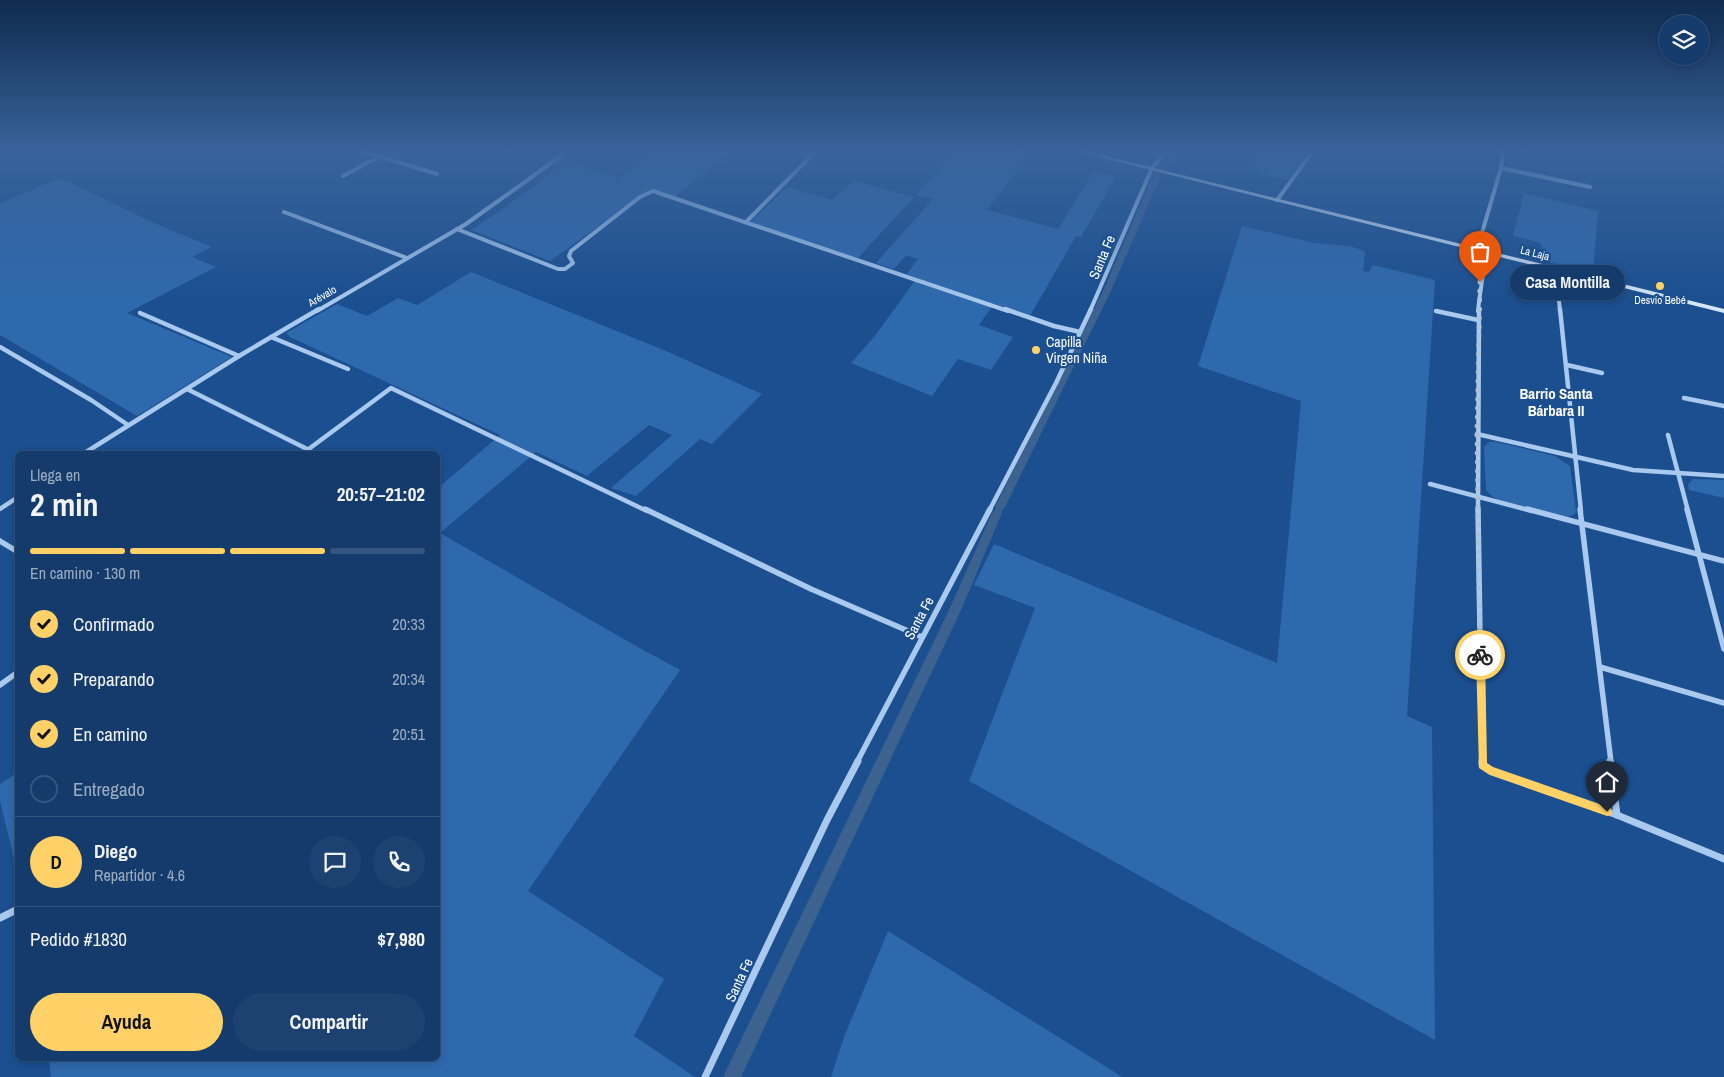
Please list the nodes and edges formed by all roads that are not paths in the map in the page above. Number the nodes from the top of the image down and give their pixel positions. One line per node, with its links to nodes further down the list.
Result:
1 (496, 201): 10 (street, Arévalo)
2 (636, 201): 10 (street)
3 (684, 201): 9 (street)
4 (767, 201): 9 (street)
5 (1142, 201): 19 (street, Santa Fe)
6 (1282, 201): 11 (main road, La Laja)
7 (1491, 201): 11 (street)
8 (284, 212): 13 (street)
9 (746, 222): 19 (street)
10 (457, 229): 13 (street, Arévalo)
11 (1477, 250): 12 (main road, La Laja)
12 (1486, 252): 14 (main road, La Laja); 18 (street)
13 (407, 258): 20 (street, Arévalo)
14 (1556, 270): 15 (main road, La Laja); 23 (street)
15 (1724, 310)
16 (1436, 311): 18 (street)
17 (140, 313): 22 (street)
18 (1478, 320): 30 (street)
19 (1080, 332): 48 (street, Santa Fe)
20 (271, 337): 22 (street, Arévalo); 24 (street)
21 (0, 347): 29 (street)
22 (239, 356): 26 (street, Arévalo)
23 (1567, 365): 25 (street); 36 (street)
24 (348, 369)
25 (1602, 374)
26 (187, 389): 29 (street, Arévalo); 33 (street)
27 (1684, 398): 28 (street)
28 (1724, 406)
29 (128, 425): 32 (street, Arévalo)
30 (1477, 434): 36 (street); 40 (street)
31 (1668, 435): 37 (street)
32 (90, 449): 34 (street, Arévalo); 35 (street)
33 (307, 450): 48 (street)
34 (87, 451)
35 (93, 451)
36 (1576, 458): 37 (street); 43 (street)
37 (1678, 472): 38 (street); 46 (street)
38 (1724, 476)
39 (1430, 484): 40 (street)
40 (1479, 497): 43 (street); 54 (street)
41 (15, 499): 42 (street)
42 (0, 509)
43 (1582, 525): 46 (street); 50 (street)
44 (0, 541): 45 (street)
45 (15, 550)
46 (1700, 555): 47 (street); 49 (street)
47 (1724, 561)
48 (922, 637): 58 (street, Santa Fe)
49 (1724, 649)
50 (1600, 667): 53 (street); 54 (street)
51 (15, 674): 52 (street)
52 (0, 685)
53 (1724, 703)
54 (1617, 815): 55 (street)
55 (1724, 859)
56 (15, 910): 57 (street)
57 (0, 918)
58 (705, 1077)

